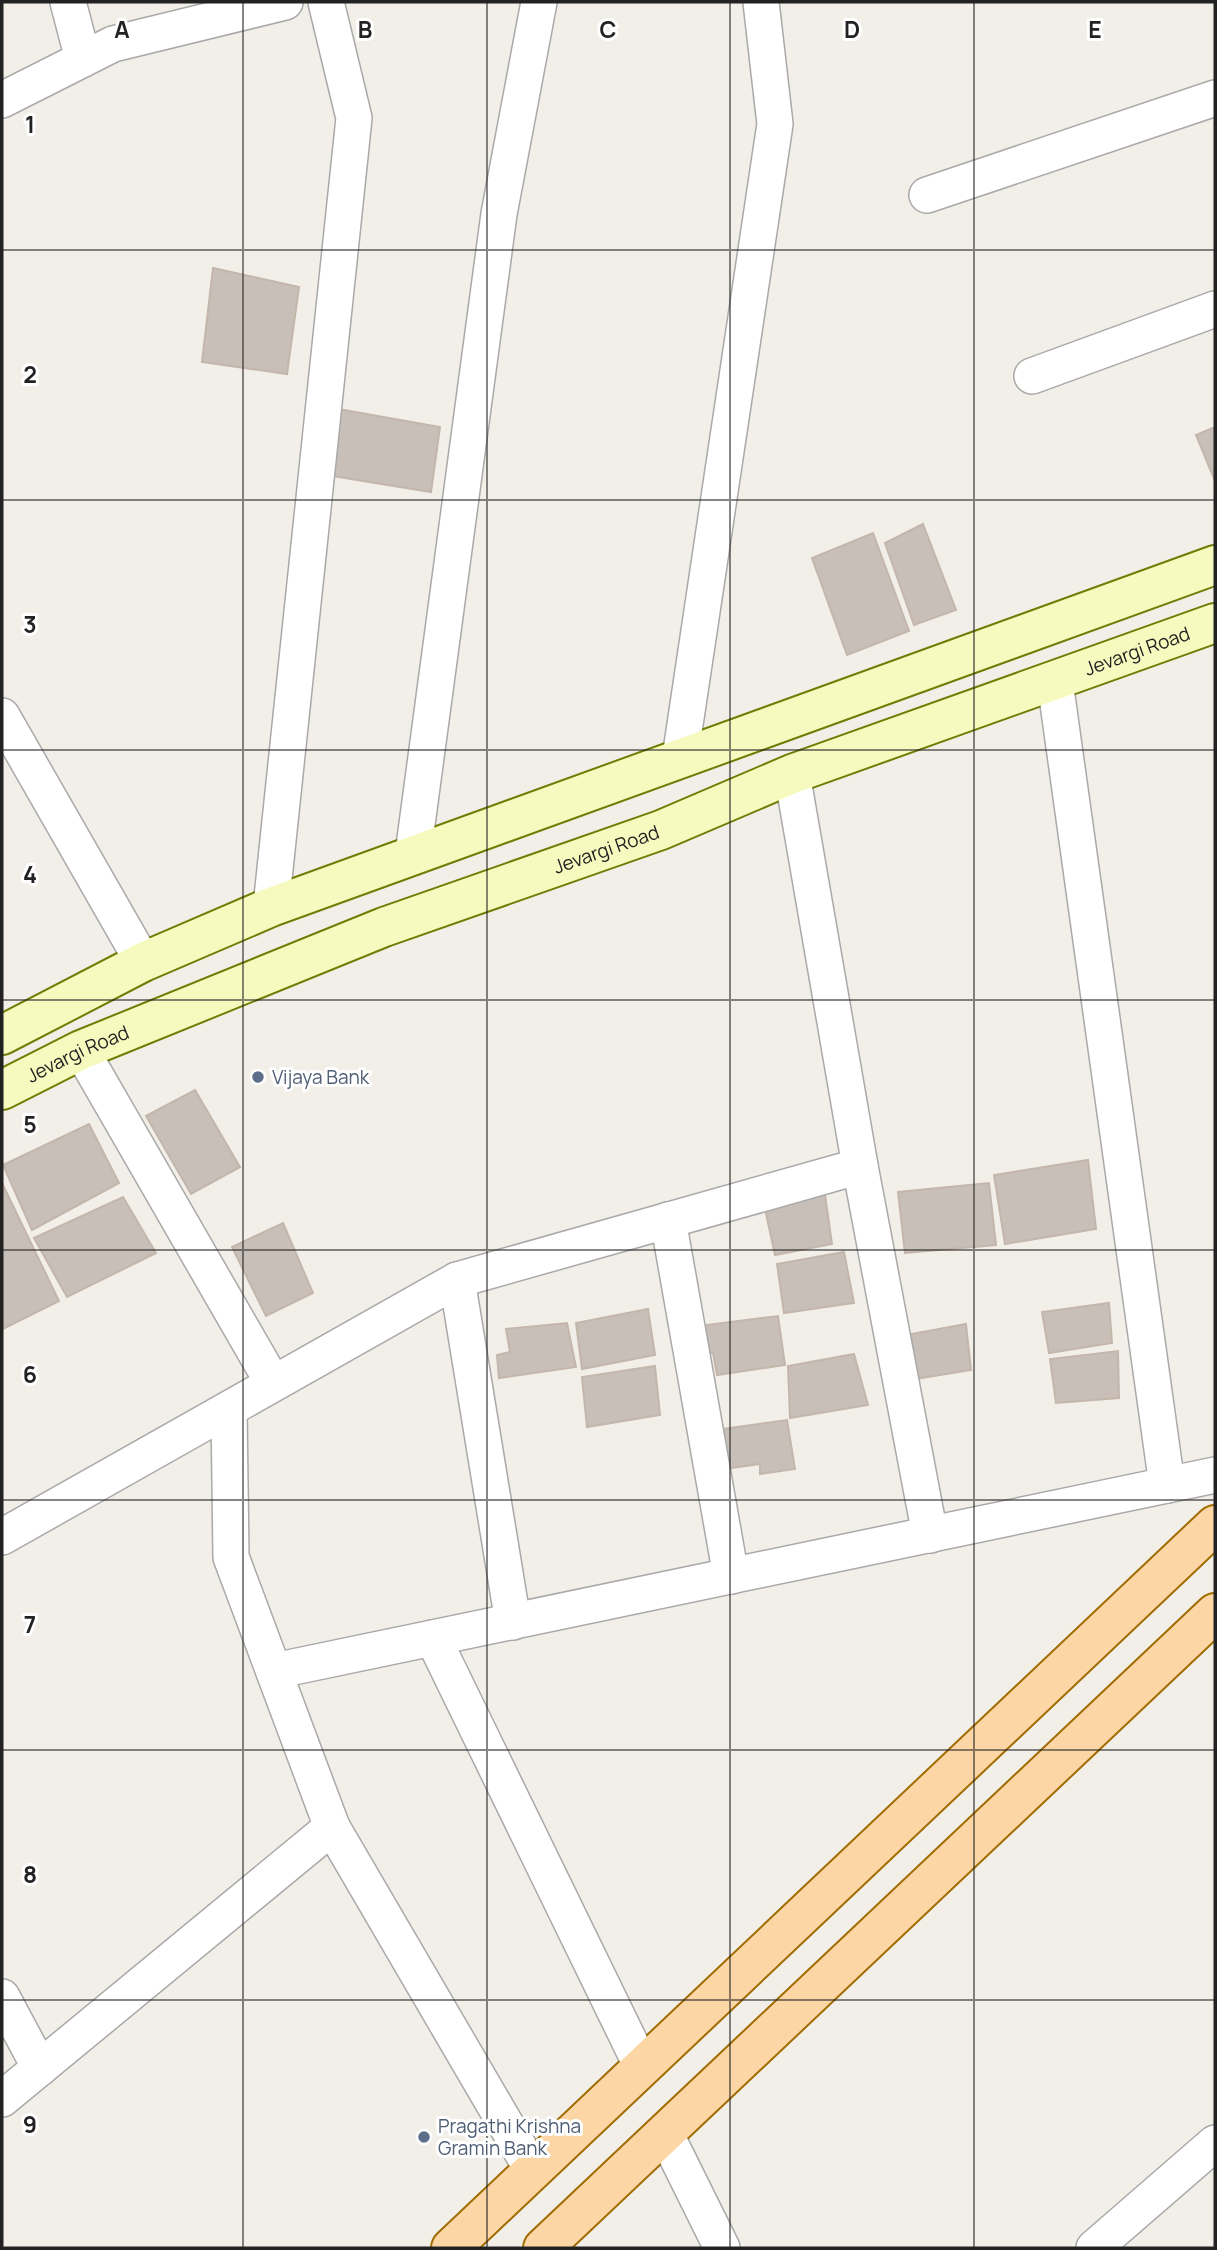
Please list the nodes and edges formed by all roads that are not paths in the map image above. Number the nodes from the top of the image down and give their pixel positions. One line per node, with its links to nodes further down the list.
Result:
1 (68, 2): 6 (street)
2 (285, 2): 6 (street)
3 (326, 2): 19 (street)
4 (539, 2): 18 (street)
5 (761, 2): 16 (street)
6 (83, 59): 8 (street)
7 (1215, 98): 9 (street)
8 (2, 100)
9 (927, 195)
10 (1215, 309): 11 (street)
11 (1032, 376)
12 (1215, 565): 16 (main road)
13 (1215, 623): 14 (main road, Jevargi Road)
14 (1055, 682): 17 (main road, Jevargi Road); 30 (street)
15 (2, 716): 20 (street)
16 (680, 758): 18 (main road)
17 (792, 774): 22 (main road, Jevargi Road); 24 (street)
18 (414, 854): 19 (main road)
19 (271, 907): 20 (main road)
20 (143, 962): 21 (main road)
21 (2, 1035)
22 (81, 1050): 23 (main road, Jevargi Road); 27 (street)
23 (2, 1090)
24 (860, 1166): 25 (street); 32 (street)
25 (668, 1220): 26 (street); 34 (street)
26 (457, 1280): 27 (street); 36 (street)
27 (273, 1384): 28 (street)
28 (229, 1409): 33 (street); 38 (street)
29 (1215, 1475): 30 (street)
30 (1167, 1485): 32 (street)
31 (1215, 1525): 41 (main road)
32 (930, 1535): 34 (street)
33 (2, 1537)
34 (731, 1576): 36 (street)
35 (1215, 1613): 44 (main road)
36 (513, 1622): 37 (street)
37 (432, 1638): 38 (street); 41 (street)
38 (274, 1671): 39 (street)
39 (332, 1828): 42 (street); 46 (street)
40 (2, 1997): 42 (street)
41 (642, 2067): 46 (main road)
42 (40, 2068): 43 (street)
43 (2, 2099)
44 (665, 2133): 48 (main road); 49 (street)
45 (1215, 2143): 50 (street)
46 (533, 2171): 47 (main road)
47 (451, 2248)
48 (543, 2248)
49 (722, 2248)
50 (1094, 2248)

